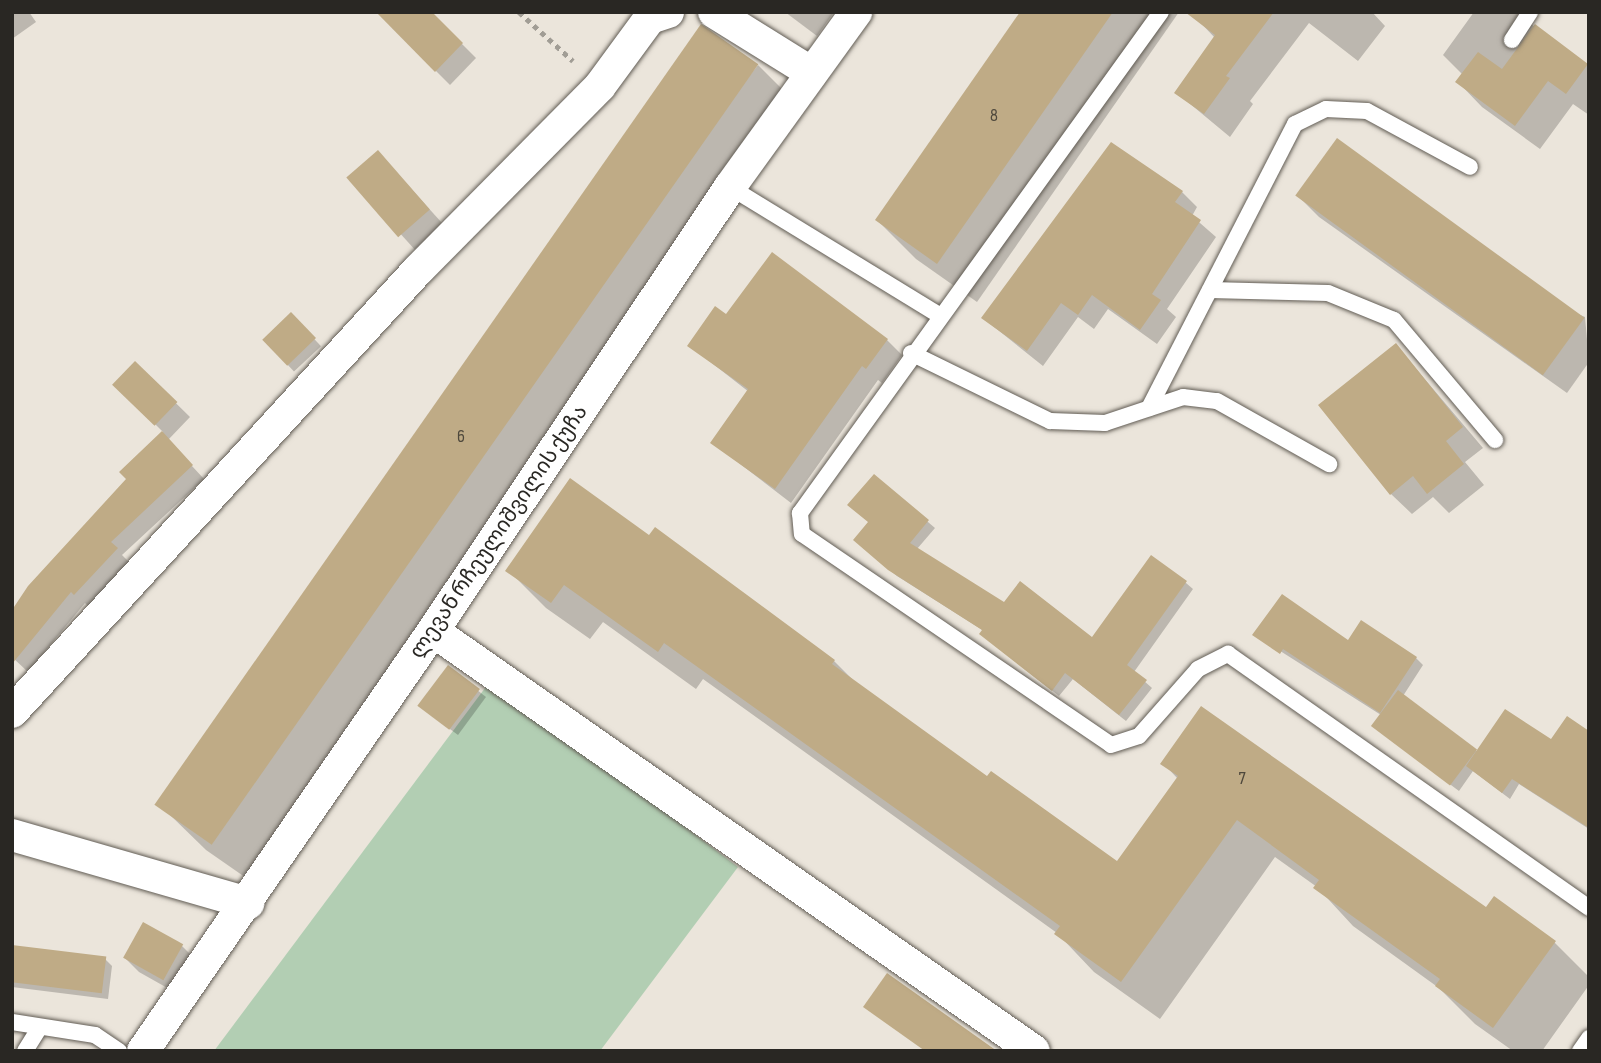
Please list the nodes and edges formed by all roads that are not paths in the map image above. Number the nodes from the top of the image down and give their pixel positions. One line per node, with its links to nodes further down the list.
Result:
1 (668, 12): 17 (street)
2 (713, 12): 7 (street)
3 (856, 12): 7 (street, ლევან რჩეულიშვილის ქუჩა)
4 (1161, 12): 11 (lane)
5 (1531, 12): 6 (lane)
6 (1512, 40)
7 (812, 73): 9 (street, ლევან რჩეულიშვილის ქუჩა)
8 (1470, 167): 10 (lane)
9 (730, 187): 11 (lane); 16 (street, ლევან რჩეულიშვილის ქუჩა)
10 (1210, 290): 13 (lane); 14 (lane)
11 (939, 315): 12 (lane)
12 (911, 353): 13 (lane); 20 (lane)
13 (1149, 408): 15 (lane)
14 (1495, 440)
15 (1329, 464)
16 (433, 631): 19 (street, ლევან რჩეულიშვილის ქუჩა); 27 (street)
17 (12, 712)
18 (12, 835): 19 (street)
19 (248, 903): 26 (street, ლევან რჩეულიშვილის ქუჩა)
20 (1589, 908)
21 (12, 1022): 22 (lane)
22 (40, 1027): 24 (lane); 25 (lane)
23 (1589, 1038): 28 (lane)
24 (25, 1051)
25 (119, 1051)
26 (142, 1051)
27 (1034, 1051)
28 (1580, 1051)

